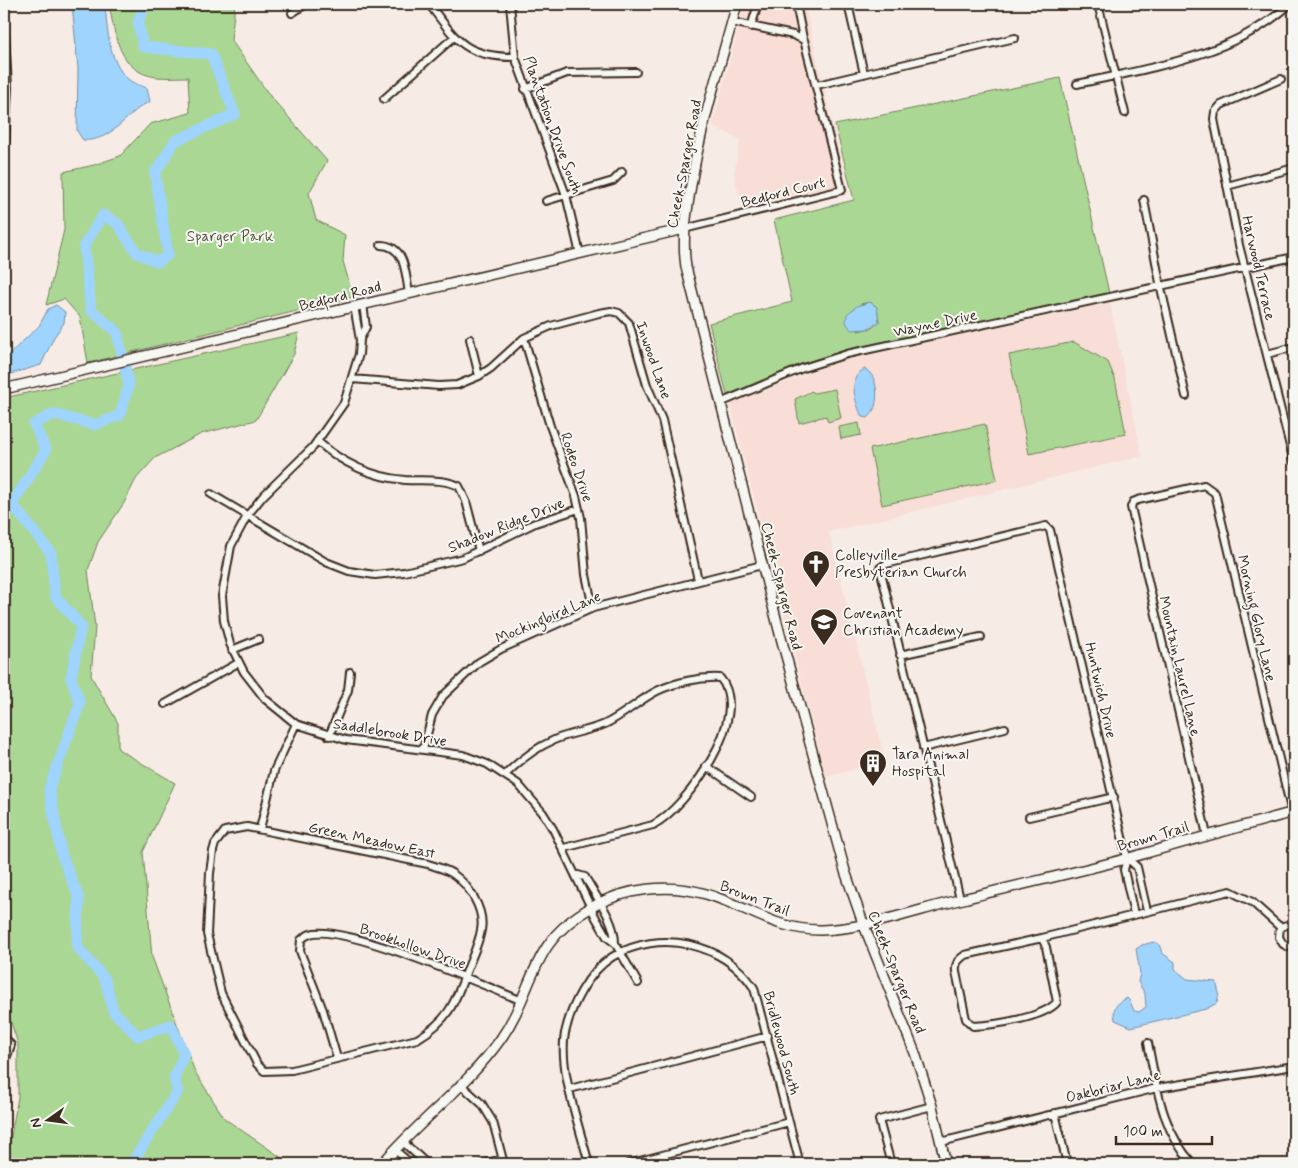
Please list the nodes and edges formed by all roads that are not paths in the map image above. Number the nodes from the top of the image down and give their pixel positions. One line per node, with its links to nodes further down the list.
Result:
1 (306, 4): 10 (street)
2 (429, 4): 14 (street)
3 (510, 4): 17 (street, Plantation Drive South)
4 (737, 4): 12 (street, Cheek-Sparger Road)
5 (758, 4): 13 (street)
6 (796, 4): 15 (street)
7 (848, 4): 20 (street)
8 (1098, 4): 21 (street)
9 (1290, 4): 21 (street)
10 (292, 14)
11 (4, 18): 18 (street)
12 (732, 22): 13 (street); 35 (street, Cheek-Sparger Road)
13 (751, 27): 15 (street)
14 (454, 37): 17 (street); 26 (street)
15 (803, 38): 24 (street)
16 (1015, 38): 20 (street)
17 (515, 57): 25 (street, Plantation Drive South)
18 (6, 59): 28 (street)
19 (636, 72): 25 (street)
20 (864, 74): 24 (street)
21 (1116, 75): 23 (street); 27 (street)
22 (1281, 79): 31 (street, Harwood Terrace)
23 (1077, 84)
24 (817, 85): 35 (street, Bedford Court)
25 (525, 89): 32 (street, Plantation Drive South)
26 (384, 99)
27 (1125, 113)
28 (4, 164)
29 (1294, 168): 31 (street)
30 (622, 172): 32 (street)
31 (1227, 186): 39 (street, Harwood Terrace)
32 (566, 195): 34 (street); 37 (street, Plantation Drive South)
33 (1144, 200): 40 (street)
34 (546, 201)
35 (684, 229): 37 (street, Bedford Road); 51 (street, Cheek-Sparger Road)
36 (381, 245): 41 (street)
37 (580, 254): 41 (street, Bedford Road)
38 (1294, 257): 39 (street, Wayne Drive)
39 (1245, 269): 40 (street, Wayne Drive); 46 (street, Harwood Terrace)
40 (1161, 288): 50 (street); 51 (street, Wayne Drive)
41 (409, 293): 42 (street, Bedford Road)
42 (358, 305): 48 (street, Saddlebrook Drive); 49 (street, Bedford Road)
43 (524, 338): 47 (street, Inwood Lane); 57 (street, Rodeo Drive); 61 (street, Inwood Lane)
44 (470, 339): 47 (street)
45 (1294, 346): 46 (street)
46 (1267, 354): 52 (street, Harwood Terrace)
47 (479, 376): 48 (street, Inwood Lane)
48 (352, 379): 53 (street, Saddlebrook Drive)
49 (4, 390)
50 (1186, 396)
51 (720, 403): 60 (street, Cheek-Sparger Road)
52 (1291, 437): 54 (street, Harwood Terrace)
53 (317, 441): 58 (street, Saddlebrook Drive); 59 (street)
54 (1294, 462)
55 (211, 494): 58 (street, Shadow Ridge Drive)
56 (1133, 502): 79 (street, Morning Glory Lane); 82 (street, Mountain Laurel Lane)
57 (579, 509): 59 (street, Shadow Ridge Drive); 62 (street, Rodeo Drive)
58 (247, 516): 59 (street, Shadow Ridge Drive); 65 (street, Saddlebrook Drive)
59 (479, 551)
60 (762, 564): 61 (street, Mockingbird Lane); 91 (street, Cheek-Sparger Road)
61 (698, 580): 62 (street, Mockingbird Lane)
62 (593, 608): 74 (street, Mockingbird Lane)
63 (981, 636): 66 (street)
64 (259, 639): 65 (street)
65 (232, 650): 67 (street, Saddlebrook Drive)
66 (900, 655): 73 (street); 77 (street, Huntwich Drive)
67 (238, 663): 69 (street); 70 (street, Saddlebrook Drive)
68 (350, 672): 72 (street)
69 (166, 704)
70 (296, 724): 72 (street, Saddlebrook Drive); 81 (street)
71 (1005, 728): 73 (street)
72 (329, 736): 74 (street, Saddlebrook Drive)
73 (923, 748): 86 (street)
74 (423, 750): 76 (street, Saddlebrook Drive)
75 (706, 766): 76 (street); 78 (street); 83 (street)
76 (505, 776): 83 (street, Saddlebrook Drive)
77 (1114, 797): 80 (street); 84 (street, Huntwich Drive)
78 (751, 798)
79 (1293, 812): 82 (street, Brown Trail)
80 (1029, 817)
81 (260, 830): 98 (street, Green Meadow East); 105 (street, Green Meadow East)
82 (1208, 835): 84 (street, Brown Trail)
83 (564, 848): 85 (street, Saddlebrook Drive)
84 (1128, 858): 86 (street, Brown Trail); 89 (street); 90 (street)
85 (578, 875): 87 (street, Saddlebrook Drive); 88 (street, Saddlebrook Drive)
86 (960, 900): 91 (street, Brown Trail)
87 (599, 902): 88 (street, Brown Trail); 91 (street, Brown Trail); 95 (street, Saddlebrook Drive)
88 (590, 907): 95 (street, Saddlebrook Drive); 100 (street, Brown Trail)
89 (1147, 911): 90 (street); 92 (street)
90 (1134, 914): 94 (street)
91 (863, 923): 110 (street, Cheek-Sparger Road)
92 (1280, 927): 93 (street); 96 (street)
93 (1294, 927)
94 (1042, 938): 94 (street)
95 (615, 943): 97 (street)
96 (1294, 946)
97 (620, 953): 99 (street); 101 (street, Bridlewood South); 108 (street, Bridlewood South)
98 (465, 977): 100 (street, Brookhollow Drive); 105 (street, Green Meadow East); 105 (street, Brookhollow Drive)
99 (638, 983)
100 (520, 1000): 107 (street, Brown Trail)
101 (768, 1036): 108 (street); 112 (street, Bridlewood South)
102 (4, 1037): 104 (street)
103 (1148, 1043): 109 (street)
104 (4, 1057)
105 (337, 1058)
106 (1294, 1066): 109 (street, Oakbriar Lane)
107 (460, 1084): 113 (street, Brown Trail); 116 (street)
108 (570, 1088): 121 (street, Bridlewood South)
109 (1157, 1088): 111 (street, Oakbriar Lane); 127 (street)
110 (932, 1106): 114 (street, Cheek-Sparger Road); 124 (street)
111 (1055, 1113): 114 (street, Oakbriar Lane); 126 (street)
112 (789, 1122): 122 (street); 123 (street, Bridlewood South)
113 (403, 1142): 115 (street, Brown Trail); 119 (street)
114 (940, 1142): 125 (street, Cheek-Sparger Road)
115 (395, 1150): 117 (street, Brown Trail); 118 (street)
116 (503, 1161): 120 (street)
117 (382, 1164)
118 (411, 1164)
119 (427, 1164)
120 (483, 1164)
121 (589, 1164)
122 (628, 1164)
123 (800, 1164)
124 (890, 1164)
125 (946, 1164)
126 (1067, 1164)
127 (1193, 1164)

